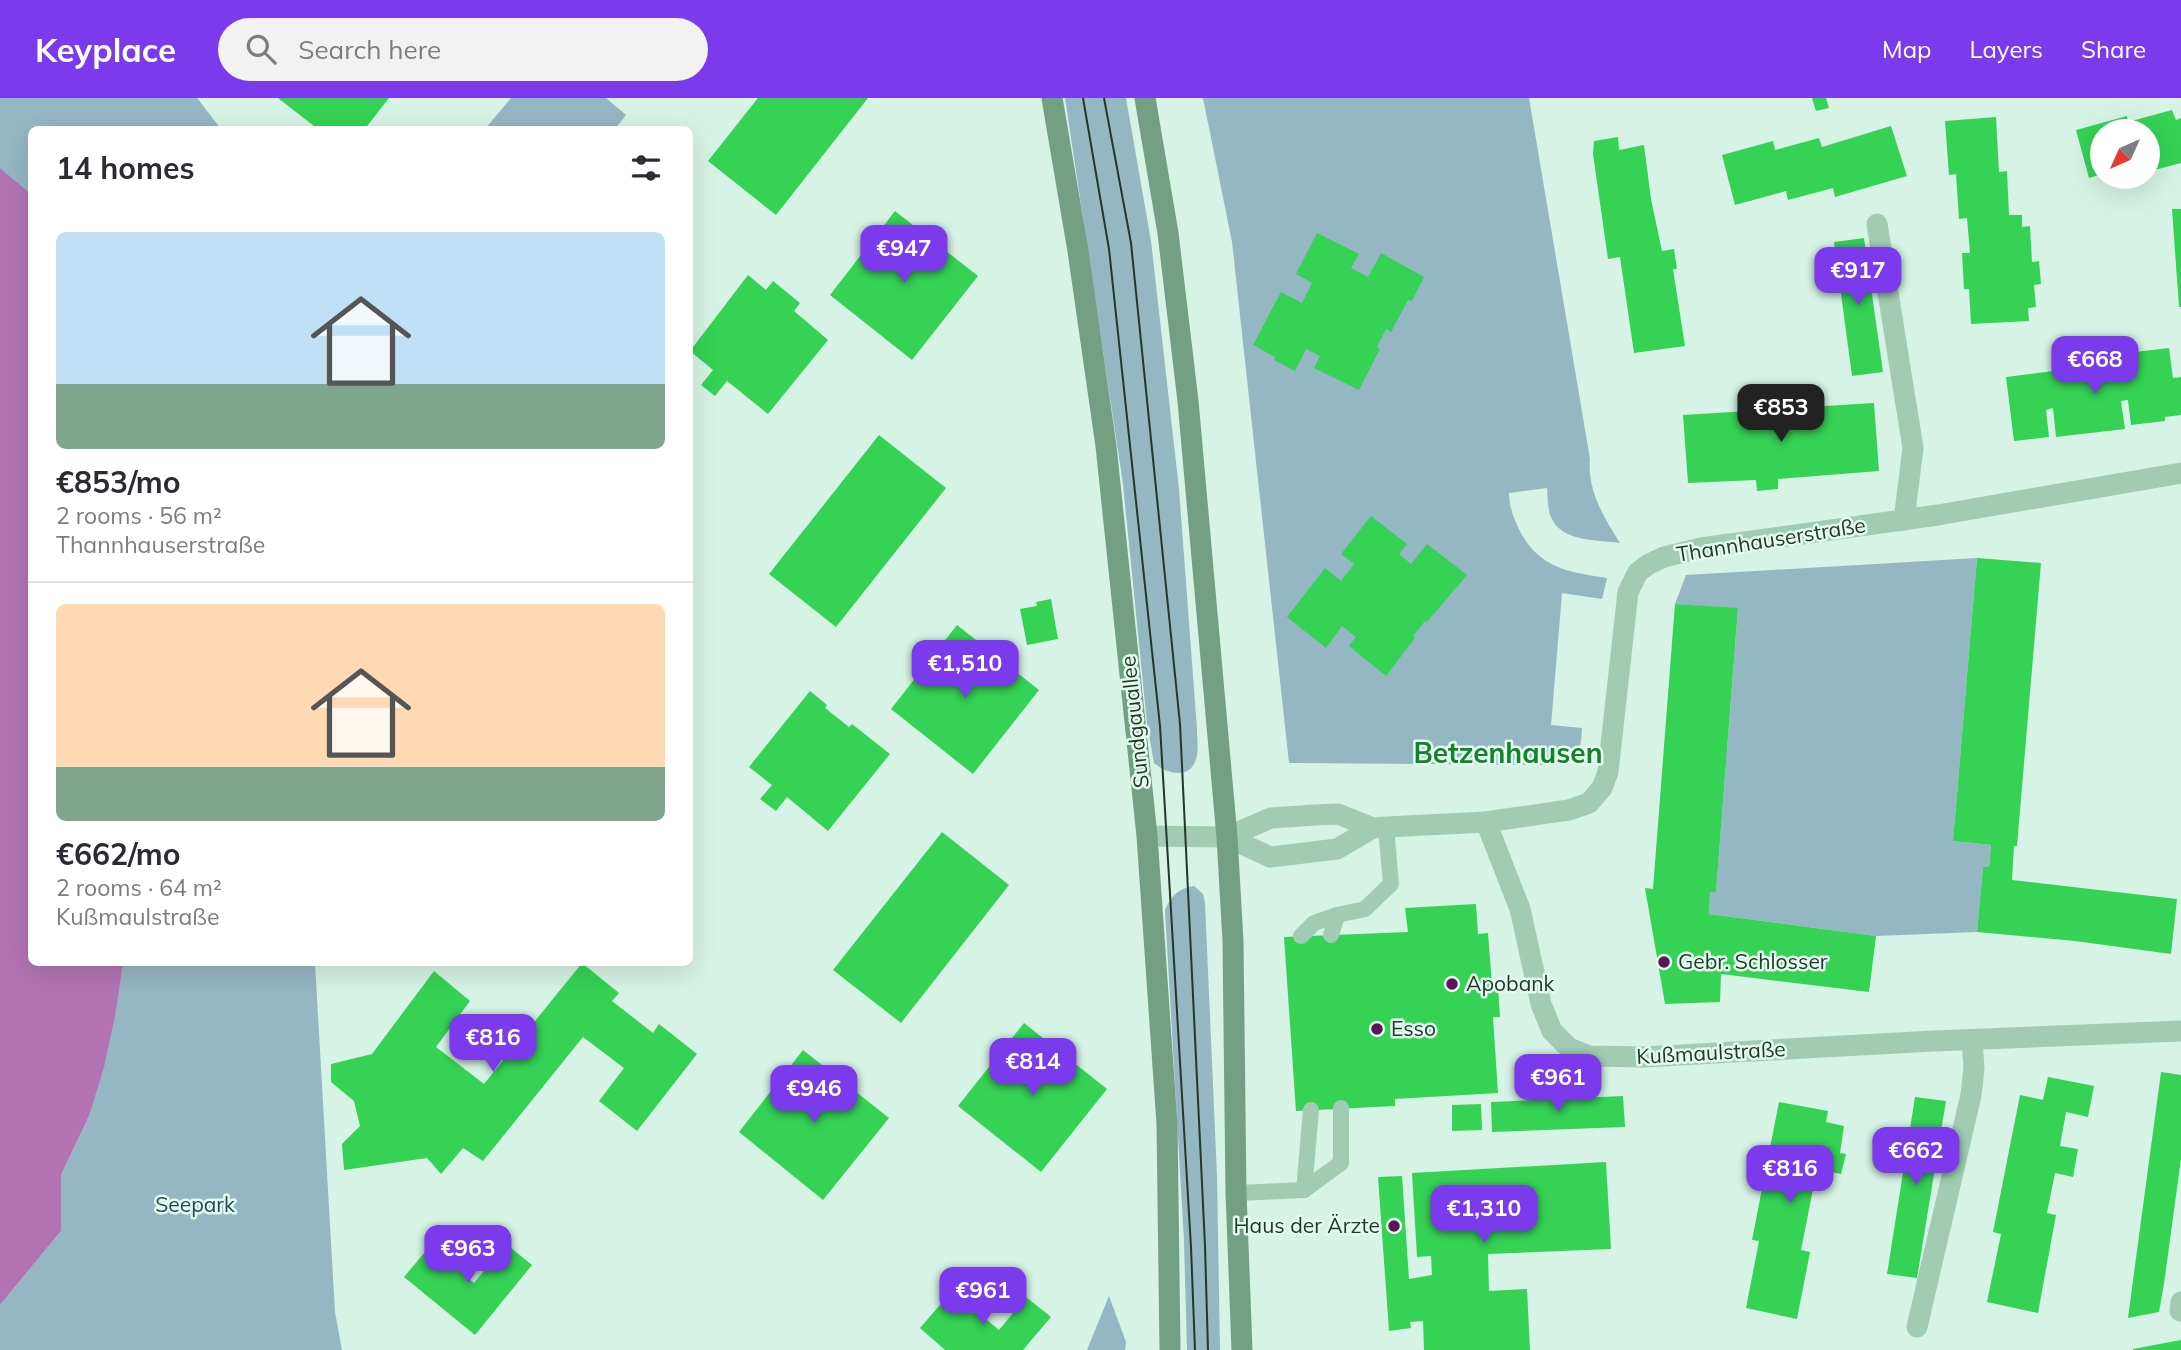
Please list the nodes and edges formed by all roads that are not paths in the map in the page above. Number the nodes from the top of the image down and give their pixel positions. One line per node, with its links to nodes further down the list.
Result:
1 (1052, 98): 8 (street, Sundgauallee)
2 (1145, 98): 9 (street)
3 (1877, 225): 5 (street)
4 (2181, 473): 5 (street, Thannhauserstraße)
5 (1904, 520): 6 (street, Thannhauserstraße)
6 (1486, 822): 7 (street, Thannhauserstraße); 14 (street, Kußmaulstraße)
7 (1380, 828): 9 (street, Thannhauserstraße); 9 (street, Thannhauserstraße); 10 (lane)
8 (1147, 836): 9 (street, Thannhauserstraße); 20 (street, Sundgauallee)
9 (1227, 837): 18 (street)
10 (1337, 915): 11 (lane); 12 (lane)
11 (1331, 935)
12 (1301, 936)
13 (2181, 1031): 14 (street, Kußmaulstraße)
14 (1972, 1041): 19 (street)
15 (1341, 1108): 17 (lane)
16 (1311, 1110): 17 (lane)
17 (1304, 1190): 18 (lane)
18 (1236, 1193): 21 (street)
19 (1917, 1327)
20 (1170, 1350)
21 (1242, 1350)

